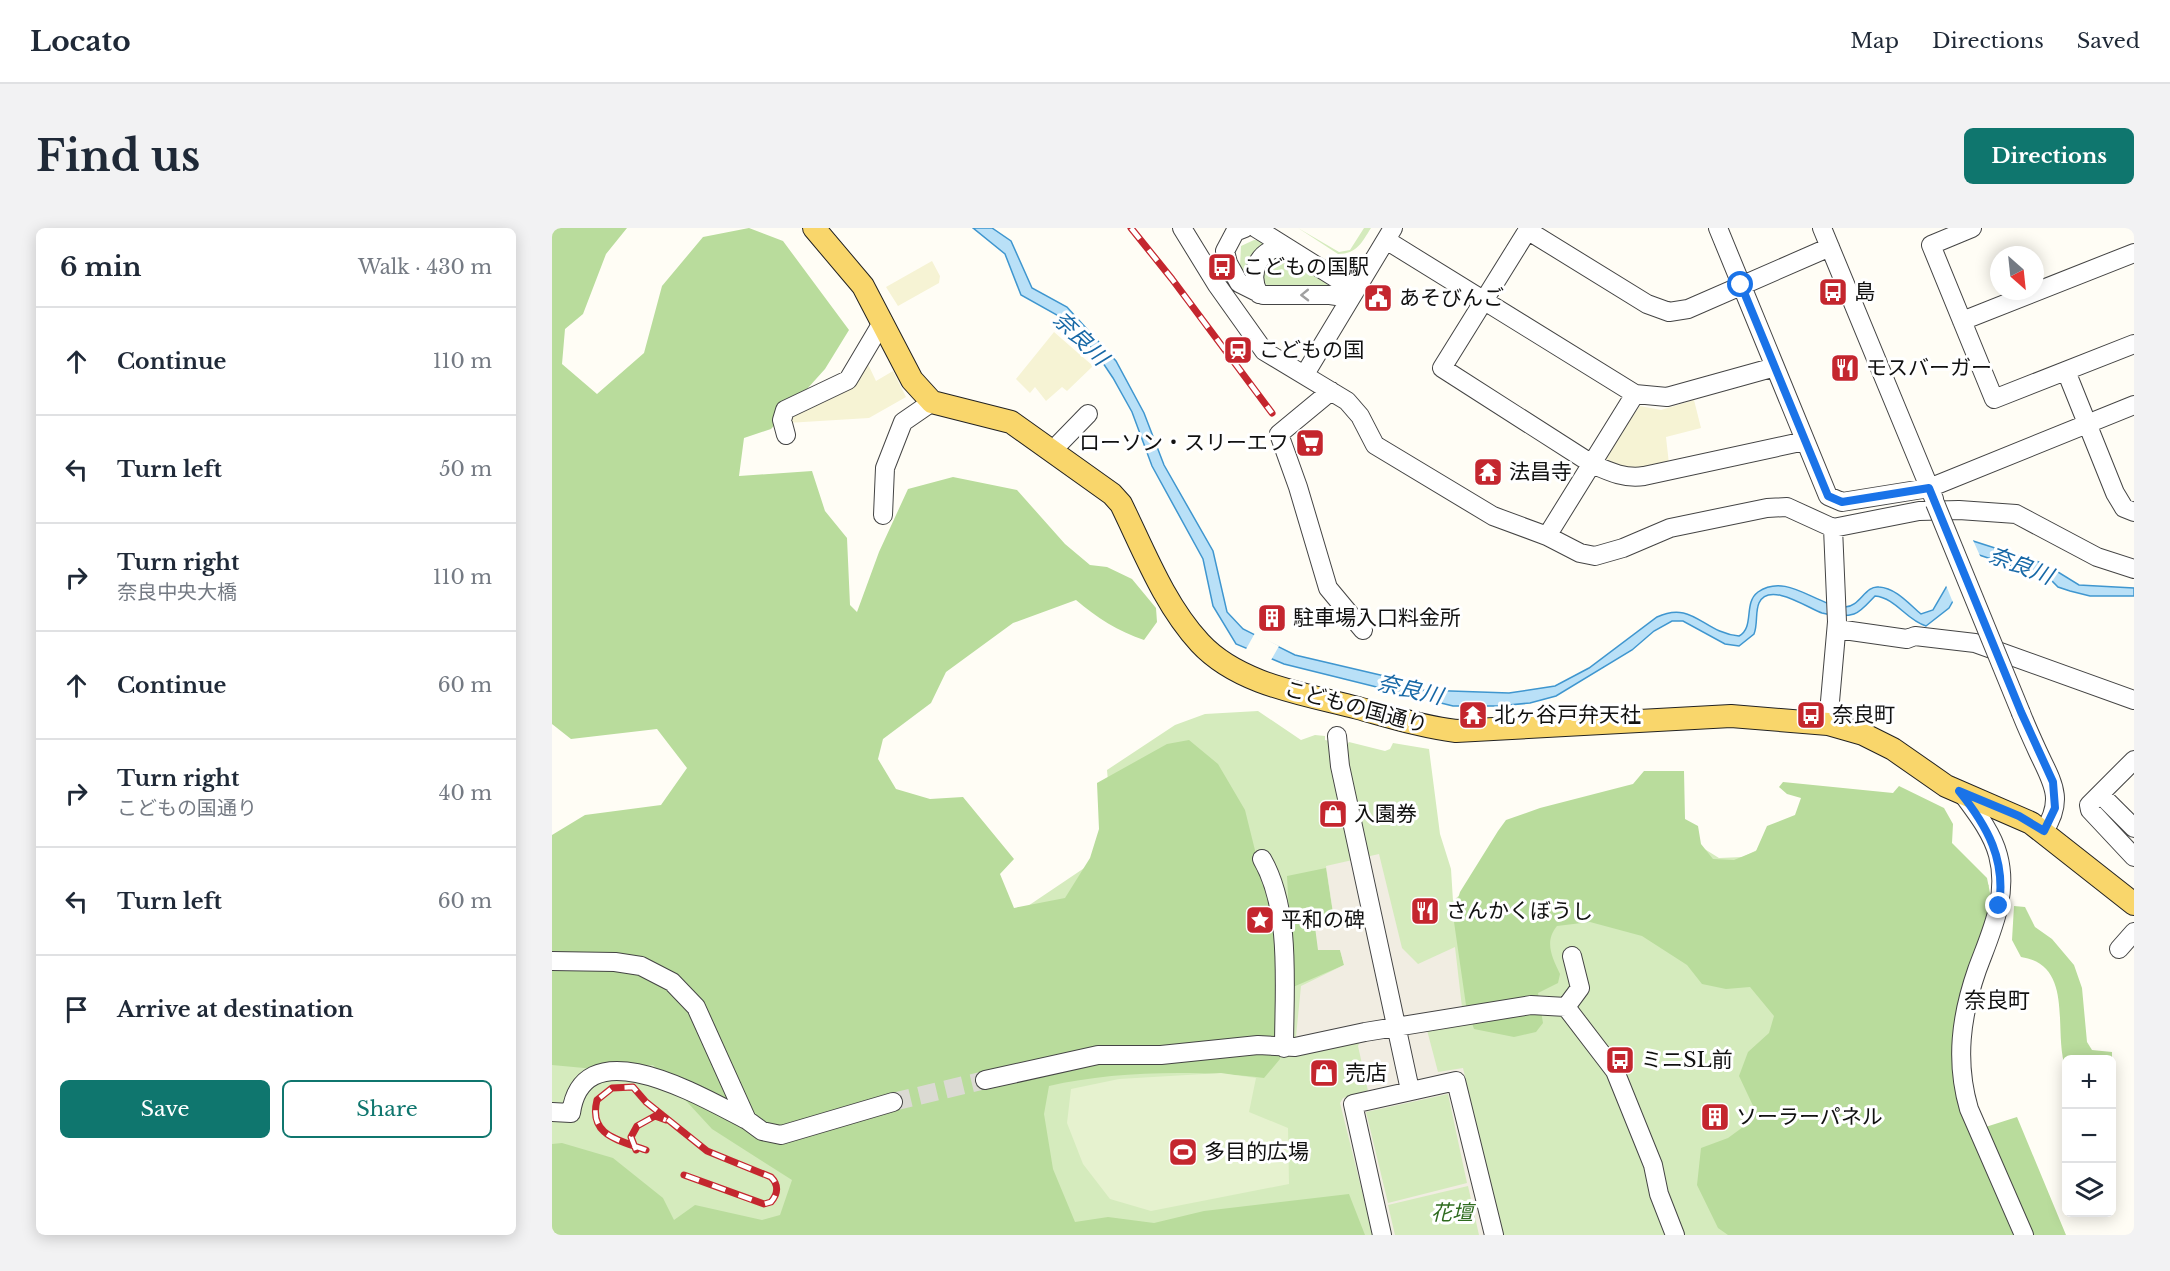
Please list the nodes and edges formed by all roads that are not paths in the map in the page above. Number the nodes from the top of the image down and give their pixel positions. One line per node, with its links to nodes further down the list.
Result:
1 (814, 228): 17 (main road)
2 (1182, 228): 22 (street)
3 (1245, 228): 14 (street)
4 (1256, 228): 11 (street)
5 (1718, 228): 13 (street)
6 (1822, 228): 10 (street)
7 (1972, 228): 18 (street)
8 (1528, 229): 13 (street); 16 (street)
9 (1389, 234): 15 (street); 16 (street)
10 (1830, 247): 13 (street); 33 (street)
11 (1286, 248): 14 (street); 15 (street)
12 (2134, 253): 18 (street)
13 (1741, 285): 20 (street)
14 (1259, 294): 15 (street, one-way to 14)
15 (1353, 294): 22 (street)
16 (1485, 300): 23 (street); 32 (street)
17 (883, 321): 25 (main road); 29 (street)
18 (1962, 321): 21 (street)
19 (2134, 344): 21 (street)
20 (1775, 367): 23 (street); 30 (street)
21 (2066, 371): 28 (street)
22 (1305, 374): 24 (street)
23 (1635, 394): 32 (street)
24 (1326, 395): 37 (street); 40 (street)
25 (932, 402): 31 (main road, こどもの国通り); 35 (street)
26 (2134, 405): 28 (street)
27 (1088, 414): 31 (street)
28 (2087, 424): 33 (street); 34 (street)
29 (786, 435)
30 (1806, 441): 32 (street); 33 (street)
31 (1052, 451): 42 (main road, こどもの国通り)
32 (1592, 464): 37 (street)
33 (1932, 496): 48 (street, bridge)
34 (2128, 510)
35 (883, 516)
36 (1833, 528): 37 (street); 38 (street); 39 (street)
37 (1547, 536)
38 (2134, 569)
39 (1837, 626): 41 (street); 42 (street)
40 (1363, 630)
41 (2134, 700)
42 (1828, 724): 45 (main road, こどもの国通り)
43 (1337, 736): 57 (street)
44 (2134, 760): 46 (street)
45 (1959, 791): 48 (main road, こどもの国通り); 67 (street)
46 (2100, 794): 47 (street); 49 (street)
47 (2134, 828)
48 (2044, 831): 51 (main road, こどもの国通り)
49 (2134, 857)
50 (1262, 859): 58 (street)
51 (2133, 900)
52 (2134, 932): 53 (street)
53 (2118, 949)
54 (1572, 956): 56 (street)
55 (552, 961): 63 (street)
56 (1566, 1007): 57 (street); 66 (street)
57 (1396, 1026): 58 (street); 60 (street)
58 (1284, 1048): 59 (street)
59 (984, 1080)
60 (1410, 1090): 64 (street); 65 (street)
61 (893, 1102): 63 (street)
62 (552, 1112): 63 (street)
63 (747, 1120)
64 (1382, 1235)
65 (1494, 1235)
66 (1675, 1235)
67 (2024, 1235)

